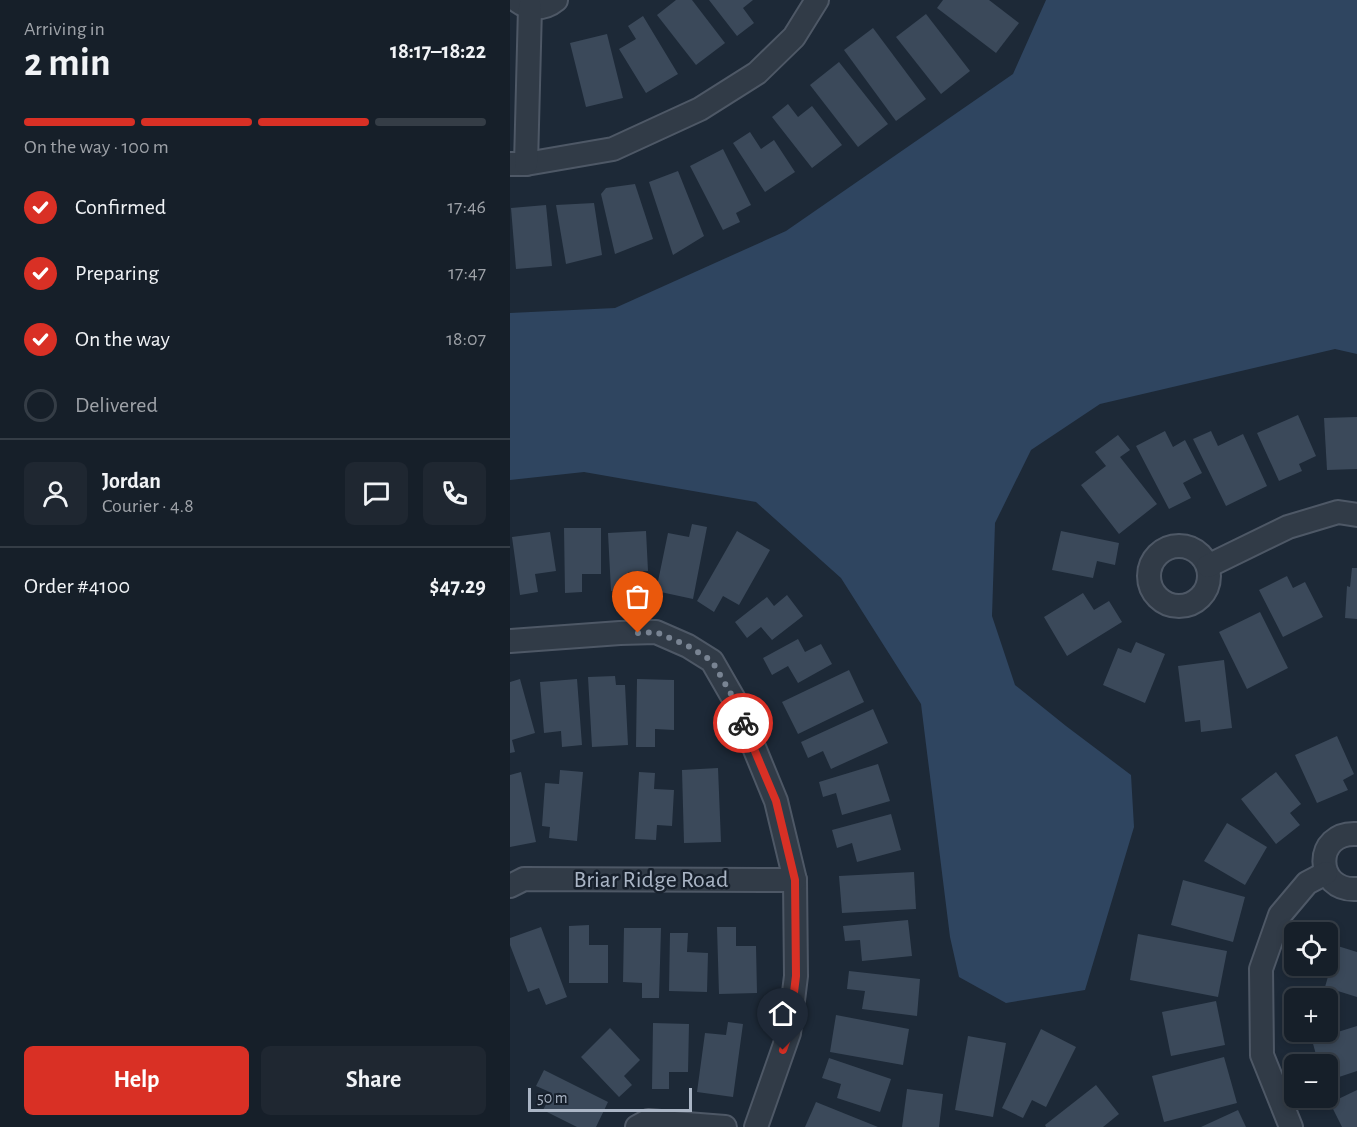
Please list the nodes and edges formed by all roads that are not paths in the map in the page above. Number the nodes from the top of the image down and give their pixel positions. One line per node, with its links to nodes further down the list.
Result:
1 (556, 0): 3 (street)
2 (817, 0): 4 (street)
3 (523, 4): 4 (street)
4 (518, 164)
5 (1357, 515): 6 (street)
6 (1208, 566)
7 (510, 641): 10 (street)
8 (1357, 834): 9 (street)
9 (1326, 873): 12 (street); 16 (street)
10 (795, 880): 11 (street, Briar Ridge Road); 15 (street)
11 (510, 886)
12 (1357, 889)
13 (637, 1127): 14 (street)
14 (725, 1127)
15 (756, 1127)
16 (1291, 1127)

